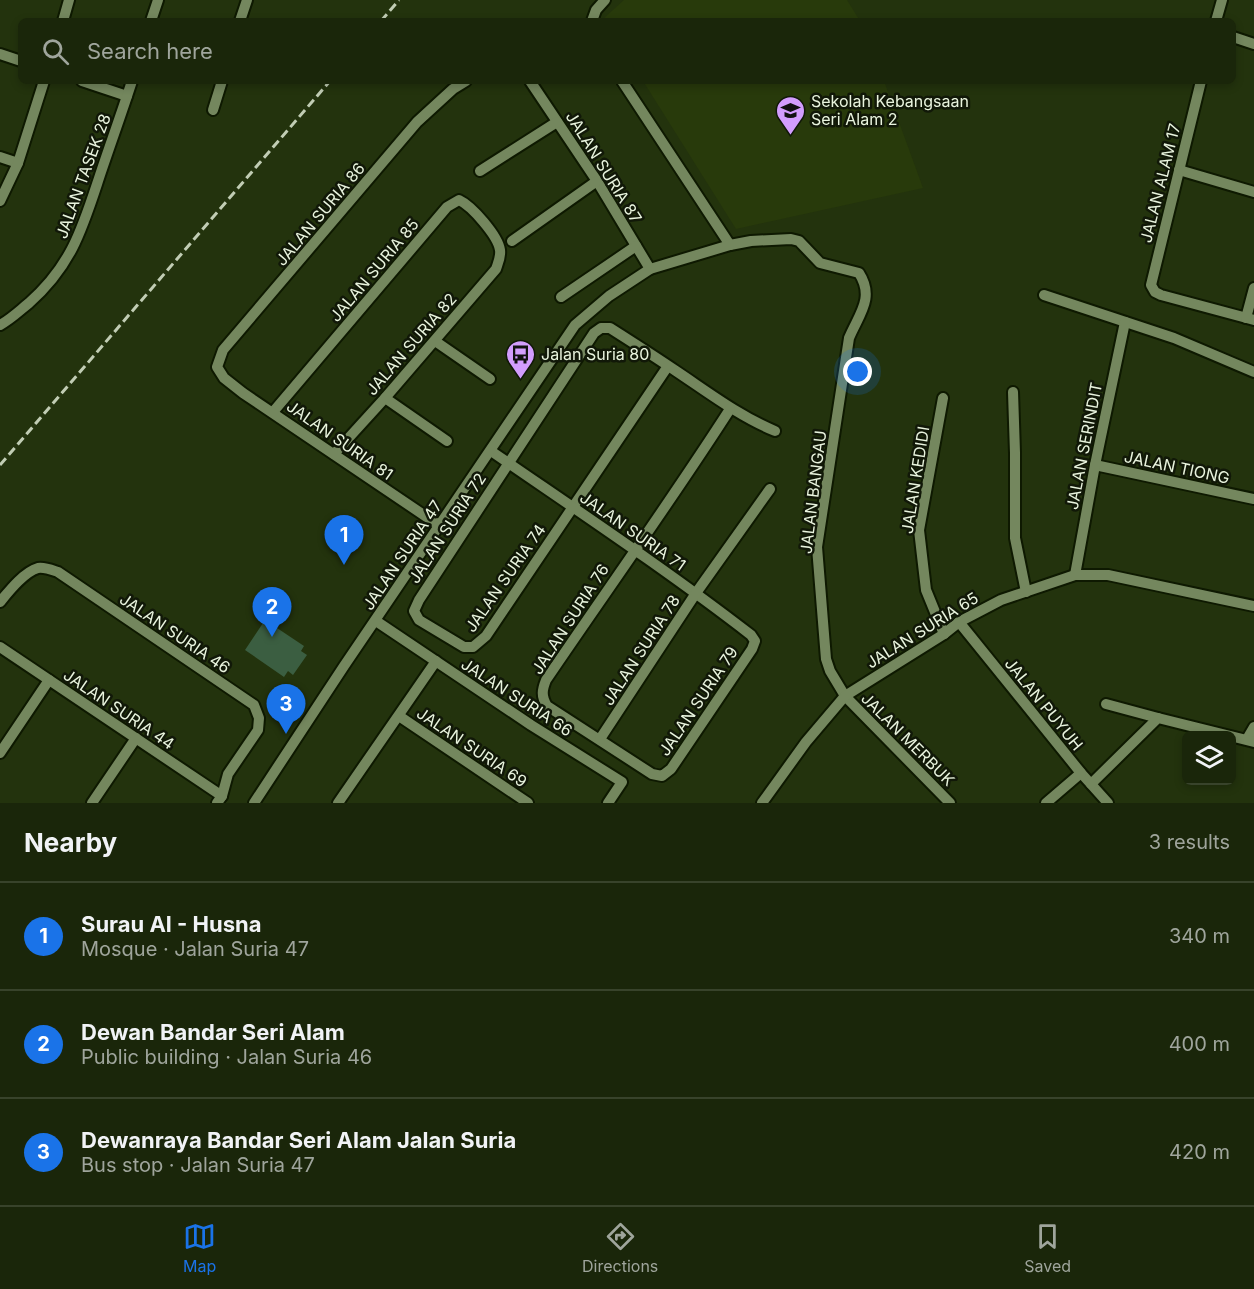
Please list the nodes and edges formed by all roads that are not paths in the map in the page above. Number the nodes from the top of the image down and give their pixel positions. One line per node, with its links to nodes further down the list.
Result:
1 (69, 0): 6 (street)
2 (158, 0): 7 (street)
3 (247, 0): 8 (street)
4 (605, 0): 9 (street)
5 (1222, 0): 10 (street)
6 (64, 18)
7 (152, 18)
8 (241, 18)
9 (593, 18)
10 (1217, 18)
11 (1236, 38): 12 (street)
12 (1254, 44)
13 (0, 54): 14 (street)
14 (18, 60)
15 (43, 84): 27 (street)
16 (91, 84): 23 (street)
17 (131, 84): 23 (street, JALAN TASEK 28)
18 (221, 84): 24 (street)
19 (461, 84): 48 (street, JALAN SURIA 86)
20 (532, 84): 25 (street, JALAN SURIA 87)
21 (624, 84): 34 (street)
22 (1200, 84): 28 (street, JALAN ALAM 17)
23 (127, 96): 44 (street, JALAN TASEK 28)
24 (213, 110)
25 (557, 122): 29 (street); 30 (street, JALAN SURIA 87)
26 (0, 157): 27 (street)
27 (18, 163): 32 (street)
28 (1179, 170): 31 (street); 42 (street, JALAN ALAM 17)
29 (480, 171)
30 (597, 181): 33 (street); 35 (street, JALAN SURIA 87)
31 (1254, 192)
32 (0, 201)
33 (512, 241)
34 (730, 245): 37 (street, JALAN SURIA 47); 39 (street, JALAN SURIA 47)
35 (636, 246): 37 (street, JALAN SURIA 87); 41 (street)
36 (500, 248): 45 (street, JALAN SURIA 82); 54 (street, JALAN SURIA 85)
37 (650, 269): 57 (street, JALAN SURIA 47)
38 (1254, 288): 42 (street)
39 (867, 291): 79 (street, JALAN BANGAU)
40 (1044, 294): 43 (street)
41 (561, 297)
42 (1250, 319)
43 (1125, 322): 47 (street); 60 (street, JALAN SERINDIT)
44 (0, 325)
45 (435, 341): 49 (street); 51 (street, JALAN SURIA 82)
46 (668, 366): 53 (street); 59 (street, JALAN SURIA 72); 63 (street)
47 (1254, 372)
48 (224, 378): 54 (street, JALAN SURIA 81)
49 (490, 379)
50 (1013, 392): 67 (street)
51 (386, 398): 56 (street); 58 (street, JALAN SURIA 82)
52 (943, 398): 73 (street, JALAN KEDIDI)
53 (730, 409): 55 (street); 65 (street, JALAN SURIA 76)
54 (273, 412): 58 (street, JALAN SURIA 81)
55 (775, 431)
56 (447, 441)
57 (491, 451): 59 (street, JALAN SURIA 71); 64 (street, JALAN SURIA 47)
58 (334, 454): 64 (street, JALAN SURIA 81)
59 (508, 463): 63 (street, JALAN SURIA 71); 75 (street, JALAN SURIA 72)
60 (1095, 465): 62 (street, JALAN TIONG); 66 (street, JALAN SERINDIT)
61 (770, 489): 68 (street, JALAN SURIA 78)
62 (1254, 499)
63 (572, 507): 65 (street, JALAN SURIA 71); 75 (street, JALAN SURIA 74)
64 (440, 526): 71 (street, JALAN SURIA 47)
65 (634, 551): 68 (street, JALAN SURIA 71); 85 (street, JALAN SURIA 76)
66 (1075, 575): 67 (street, JALAN SURIA 65); 70 (street, JALAN SURIA 65)
67 (1026, 592): 72 (street, JALAN SURIA 65)
68 (696, 593): 74 (street, JALAN SURIA 71); 85 (street, JALAN SURIA 78)
69 (0, 602): 90 (street, JALAN SURIA 46)
70 (1254, 606)
71 (376, 621): 77 (street, JALAN SURIA 66); 93 (street, JALAN SURIA 47)
72 (959, 622): 73 (street, JALAN SURIA 65); 88 (street, JALAN PUYUH)
73 (944, 634): 79 (street, JALAN SURIA 65)
74 (755, 641): 85 (street, JALAN SURIA 79)
75 (454, 642)
76 (0, 647): 78 (street, JALAN SURIA 44)
77 (436, 661): 81 (street); 96 (street, JALAN SURIA 66)
78 (49, 680): 84 (street, JALAN SURIA 44); 87 (street)
79 (844, 696): 91 (street, JALAN MERBUK); 97 (street, JALAN SURIA 65)
80 (1106, 704): 82 (street)
81 (399, 716): 94 (street); 95 (street, JALAN SURIA 69)
82 (1158, 718): 86 (street); 89 (street)
83 (1254, 727): 86 (street)
84 (136, 738): 90 (street, JALAN SURIA 44); 92 (street)
85 (600, 739)
86 (1250, 741)
87 (0, 753)
88 (1081, 773): 89 (street, JALAN PUYUH); 98 (street)
89 (1091, 784): 99 (street, JALAN PUYUH)
90 (220, 799)
91 (943, 800)
92 (92, 803)
93 (254, 803)
94 (338, 803)
95 (528, 803)
96 (608, 803)
97 (762, 803)
98 (1046, 803)
99 (1108, 803)

